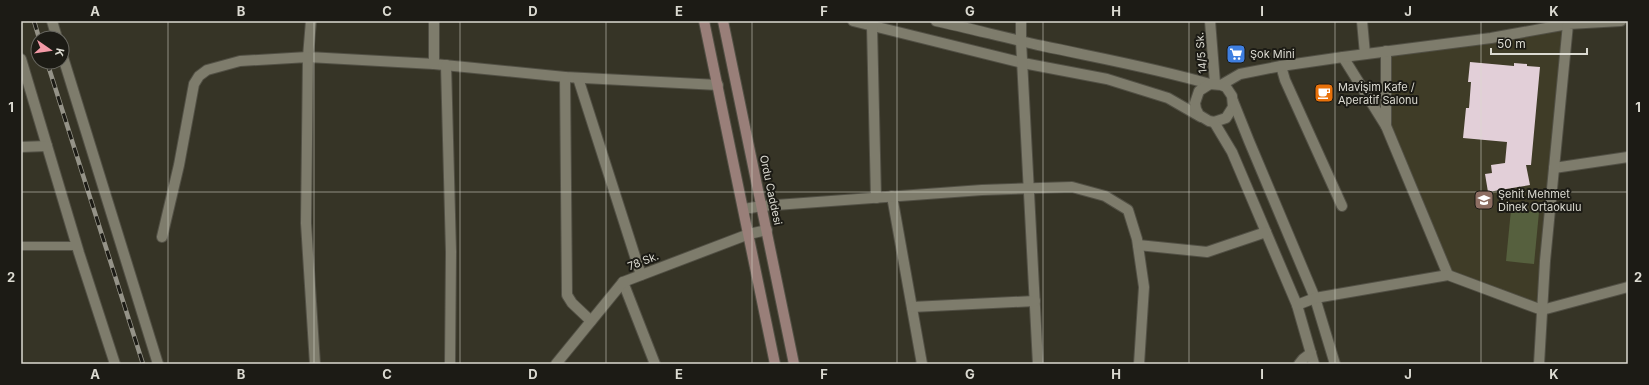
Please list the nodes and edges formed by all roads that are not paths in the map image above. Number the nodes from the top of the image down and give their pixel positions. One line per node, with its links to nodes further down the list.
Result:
1 (312, 21): 16 (street)
2 (434, 21): 20 (street)
3 (704, 21): 27 (main road)
4 (723, 21): 38 (main road, Ordu Caddesi)
5 (853, 21): 12 (street)
6 (938, 21): 13 (street)
7 (1021, 21): 13 (street)
8 (1210, 21): 26 (street, 14/5 Sk.)
9 (1362, 21): 15 (street)
10 (1621, 21): 11 (street)
11 (1568, 22): 14 (street); 34 (street)
12 (872, 26): 19 (street); 37 (street)
13 (1021, 41): 19 (street); 26 (street)
14 (1386, 51): 15 (street); 30 (street)
15 (1365, 54): 17 (street)
16 (308, 57): 20 (street); 44 (street); 61 (street)
17 (1342, 57): 22 (street); 30 (street)
18 (21, 62): 31 (street)
19 (1023, 63): 29 (street); 35 (street)
20 (434, 64): 21 (street)
21 (446, 65): 24 (street); 62 (street)
22 (1281, 66): 26 (street); 39 (street)
23 (67, 70): 60 (street)
24 (565, 77): 25 (street); 57 (street)
25 (578, 78): 27 (street); 48 (street)
26 (1215, 84): 28 (street); 29 (street)
27 (718, 85): 40 (main road)
28 (1233, 101): 29 (street); 52 (street)
29 (1209, 120): 42 (street)
30 (1386, 126): 49 (street)
31 (47, 146): 32 (street); 47 (street)
32 (21, 147)
33 (1628, 157): 34 (street)
34 (1554, 168): 56 (street)
35 (1030, 188): 36 (street); 45 (street); 53 (street)
36 (892, 196): 37 (street); 55 (street)
37 (876, 198): 38 (street)
38 (762, 206): 40 (street); 41 (main road, Ordu Caddesi)
39 (1342, 206)
40 (744, 209): 43 (main road)
41 (767, 230): 43 (street, 78 Sk.); 66 (main road, Ordu Caddesi)
42 (1266, 232): 45 (street); 54 (street)
43 (749, 234): 48 (street, 78 Sk.); 65 (main road)
44 (162, 237)
45 (1138, 245): 69 (street)
46 (21, 246): 47 (lane)
47 (77, 246): 59 (street)
48 (641, 275): 50 (street, 78 Sk.)
49 (1448, 275): 52 (street); 56 (street)
50 (623, 282): 57 (street, 78 Sk.); 64 (street)
51 (1628, 286): 56 (street)
52 (1315, 298): 54 (street); 72 (street)
53 (1035, 301): 55 (street); 68 (street)
54 (1297, 305): 58 (street)
55 (912, 307): 67 (street)
56 (1542, 310): 73 (street)
57 (591, 321): 63 (street, 78 Sk.)
58 (1311, 353): 70 (street); 71 (street)
59 (115, 364)
60 (158, 364)
61 (315, 364)
62 (450, 364)
63 (556, 364)
64 (655, 364)
65 (775, 364)
66 (794, 364)
67 (922, 364)
68 (1038, 364)
69 (1139, 364)
70 (1299, 364)
71 (1314, 364)
72 (1334, 364)
73 (1539, 364)

